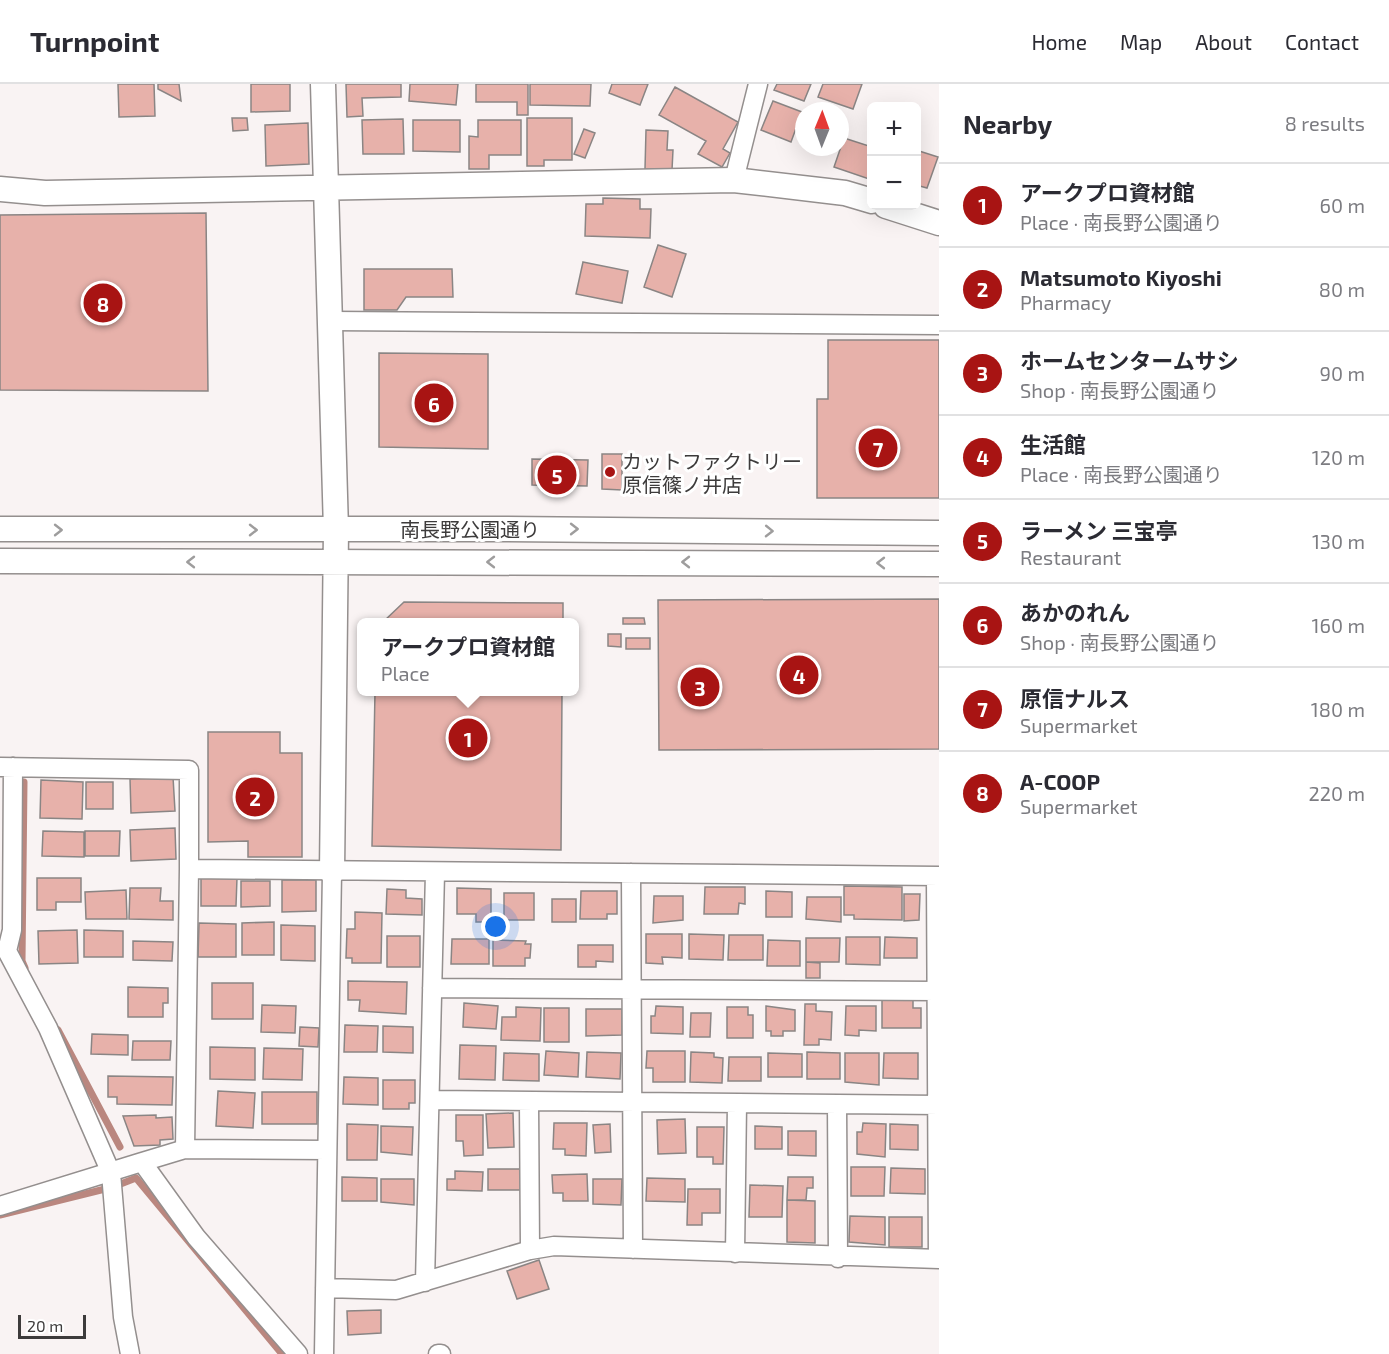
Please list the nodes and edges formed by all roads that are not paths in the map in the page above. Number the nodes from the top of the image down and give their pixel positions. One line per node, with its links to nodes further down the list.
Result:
1 (323, 84): 4 (street)
2 (758, 84): 3 (street)
3 (734, 180): 4 (street); 6 (street)
4 (327, 187): 5 (street); 9 (street)
5 (0, 189)
6 (867, 200)
7 (898, 210): 8 (street)
8 (939, 223)
9 (331, 321): 10 (street); 12 (street)
10 (939, 325)
11 (0, 530): 12 (street, 南長野公園通り, one-way to 12)
12 (336, 530): 13 (street, 南長野公園通り, one-way to 13); 15 (street)
13 (939, 532)
14 (0, 561): 15 (street, 南長野公園通り, one-way to 14)
15 (335, 563): 16 (street, 南長野公園通り, one-way to 15); 19 (street)
16 (939, 564)
17 (6, 767): 18 (street); 23 (street)
18 (189, 869): 19 (street); 33 (street)
19 (332, 872): 20 (street); 34 (street)
20 (435, 873): 21 (street); 25 (street)
21 (631, 873): 22 (street); 24 (street)
22 (937, 876): 26 (street)
23 (3, 951): 36 (street)
24 (633, 987): 25 (street); 26 (street); 29 (street)
25 (432, 988): 27 (street)
26 (937, 991): 32 (street)
27 (430, 1100): 28 (street); 43 (street)
28 (529, 1102): 29 (street); 39 (street)
29 (634, 1104): 30 (street); 38 (street)
30 (736, 1104): 31 (street); 40 (street)
31 (837, 1105): 32 (street); 41 (street)
32 (939, 1105): 42 (street)
33 (185, 1149): 34 (street); 35 (street)
34 (327, 1150): 44 (street)
35 (142, 1162): 36 (street); 46 (street)
36 (111, 1173): 37 (street); 45 (street)
37 (0, 1206)
38 (633, 1249): 39 (street); 40 (street)
39 (530, 1250): 43 (street)
40 (735, 1253): 41 (street)
41 (838, 1258): 42 (street)
42 (939, 1259)
43 (425, 1282): 44 (street)
44 (325, 1288): 47 (street)
45 (130, 1354)
46 (298, 1354)
47 (324, 1354)

